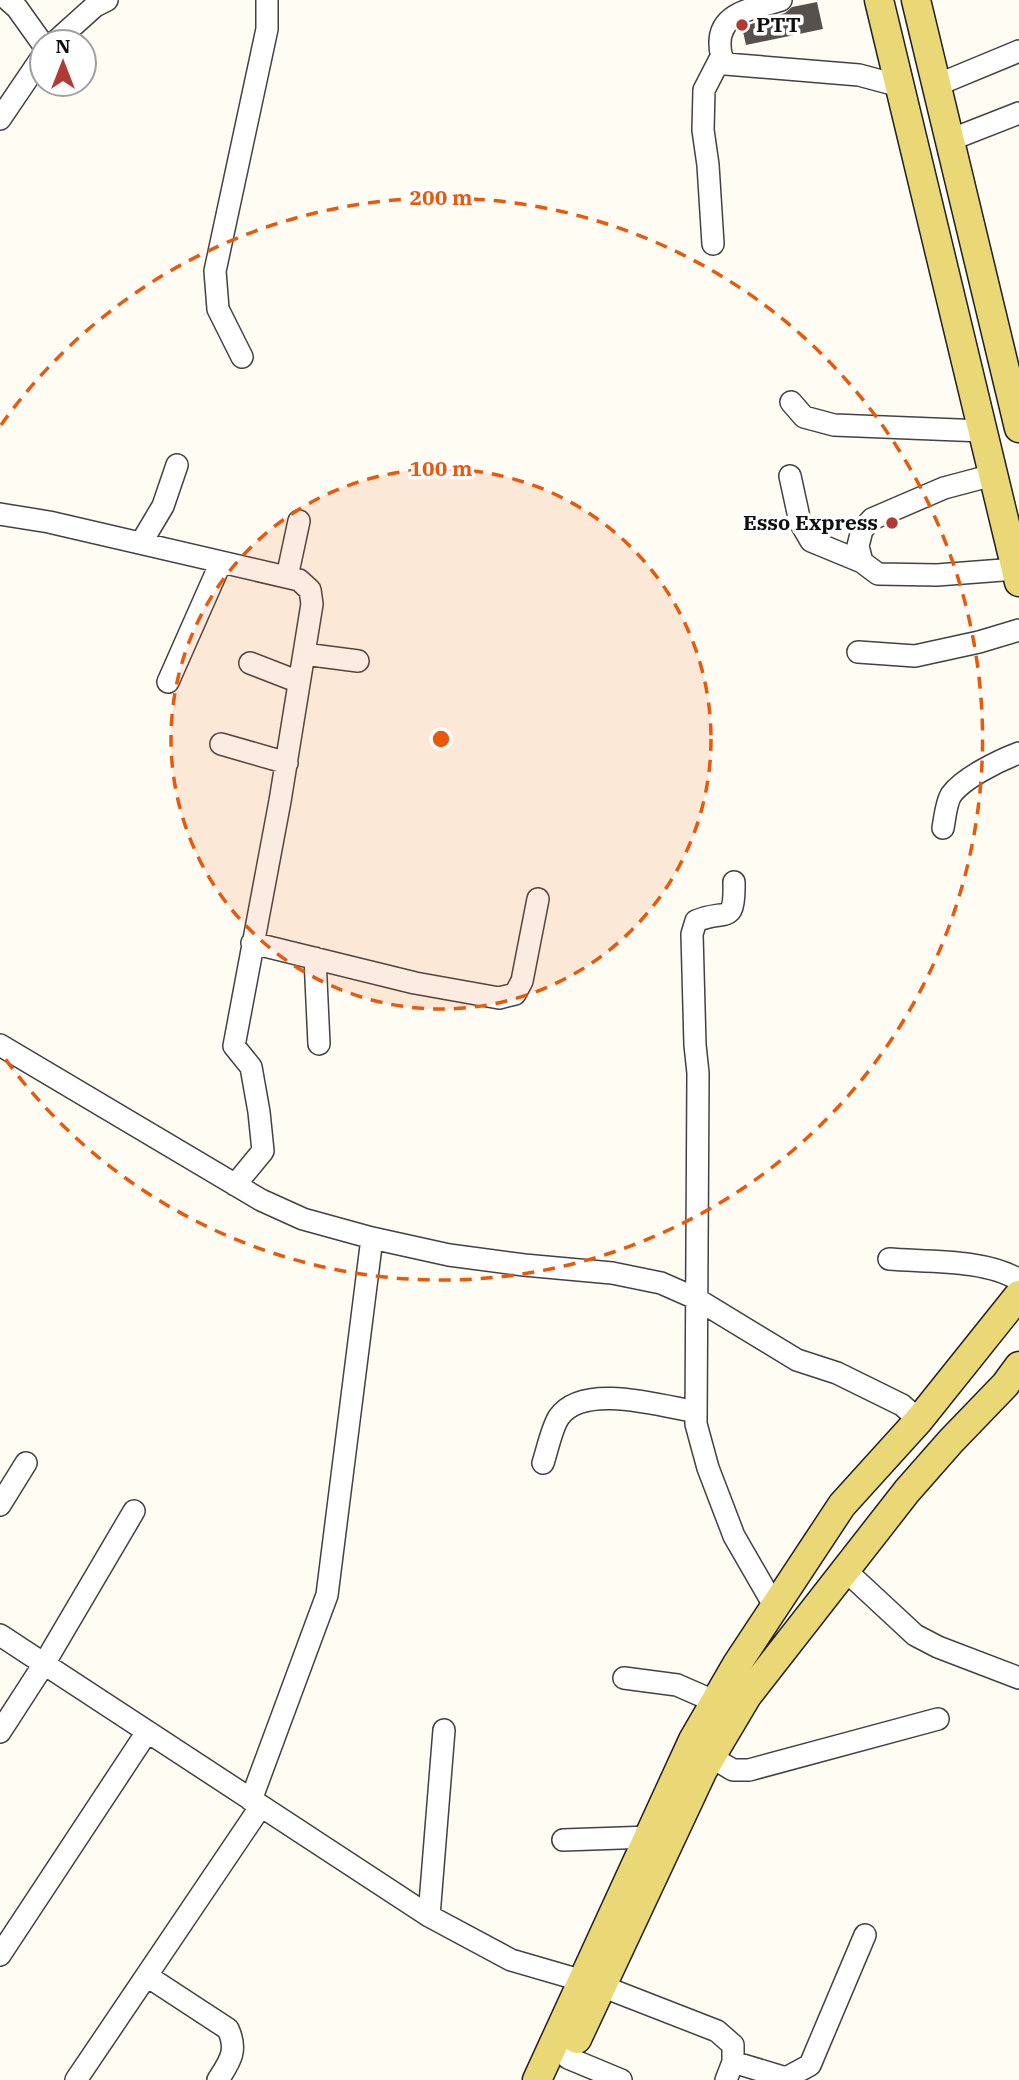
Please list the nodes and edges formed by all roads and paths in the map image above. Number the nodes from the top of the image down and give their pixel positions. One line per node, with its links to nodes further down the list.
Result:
1 (8, 0): 7 (street)
2 (107, 0): 8 (street)
3 (267, 0): 18 (street)
4 (781, 0): 10 (street)
5 (879, 0): 13 (main road)
6 (916, 0): 12 (main road)
7 (31, 28)
8 (71, 28)
9 (1019, 51): 12 (street)
10 (721, 57): 13 (street); 17 (street)
11 (28, 78): 15 (street)
12 (937, 85): 16 (main road)
13 (900, 86): 21 (main road)
14 (1019, 113): 16 (street)
15 (0, 119)
16 (950, 140): 20 (main road)
17 (713, 244)
18 (242, 357)
19 (791, 402): 21 (street)
20 (1019, 428)
21 (983, 431): 24 (main road)
22 (177, 465): 27 (street)
23 (790, 475): 29 (street)
24 (993, 475): 29 (street); 30 (main road)
25 (0, 514): 27 (street)
26 (299, 521): 31 (street)
27 (141, 543): 28 (street)
28 (221, 562): 31 (street); 37 (street)
29 (862, 562): 30 (street)
30 (1017, 575)
31 (287, 577): 34 (street)
32 (1019, 630): 33 (street)
33 (859, 652)
34 (304, 654): 35 (street); 38 (street)
35 (358, 661)
36 (250, 663): 38 (street)
37 (168, 682)
38 (299, 682): 41 (street)
39 (221, 744): 41 (street)
40 (1019, 753): 42 (street)
41 (286, 763): 45 (street)
42 (943, 828)
43 (734, 882): 54 (street)
44 (538, 899): 46 (street)
45 (252, 943): 46 (street); 49 (street)
46 (315, 958): 47 (street)
47 (319, 1044)
48 (0, 1045): 49 (street)
49 (235, 1185): 50 (street)
50 (372, 1238): 54 (street); 74 (street)
51 (889, 1259): 52 (street)
52 (1019, 1280)
53 (1019, 1295): 57 (main road)
54 (695, 1298): 56 (street); 57 (street)
55 (1014, 1382): 62 (main road)
56 (696, 1412): 59 (street); 63 (street)
57 (919, 1420): 63 (main road)
58 (26, 1463): 60 (street)
59 (542, 1464)
60 (0, 1506)
61 (134, 1511): 65 (street)
62 (845, 1570): 67 (street); 73 (main road)
63 (775, 1607): 68 (main road)
64 (0, 1635): 65 (street)
65 (44, 1664): 71 (street); 72 (street)
66 (624, 1678): 68 (street)
67 (1019, 1678)
68 (716, 1702): 75 (main road)
69 (938, 1719): 73 (street)
70 (444, 1730): 77 (street)
71 (0, 1732)
72 (147, 1732): 74 (street); 79 (street)
73 (711, 1757): 81 (main road)
74 (256, 1803): 77 (street); 80 (street)
75 (650, 1837): 76 (street); 81 (main road)
76 (563, 1840)
77 (429, 1916): 81 (street)
78 (866, 1936): 84 (street)
79 (0, 1955)
80 (147, 1976): 85 (street); 86 (street)
81 (594, 1985): 82 (main road); 83 (street); 87 (main road)
82 (563, 2069): 88 (street)
83 (729, 2071): 84 (street)
84 (789, 2079)
85 (76, 2080)
86 (218, 2080)
87 (537, 2080)
88 (621, 2080)

